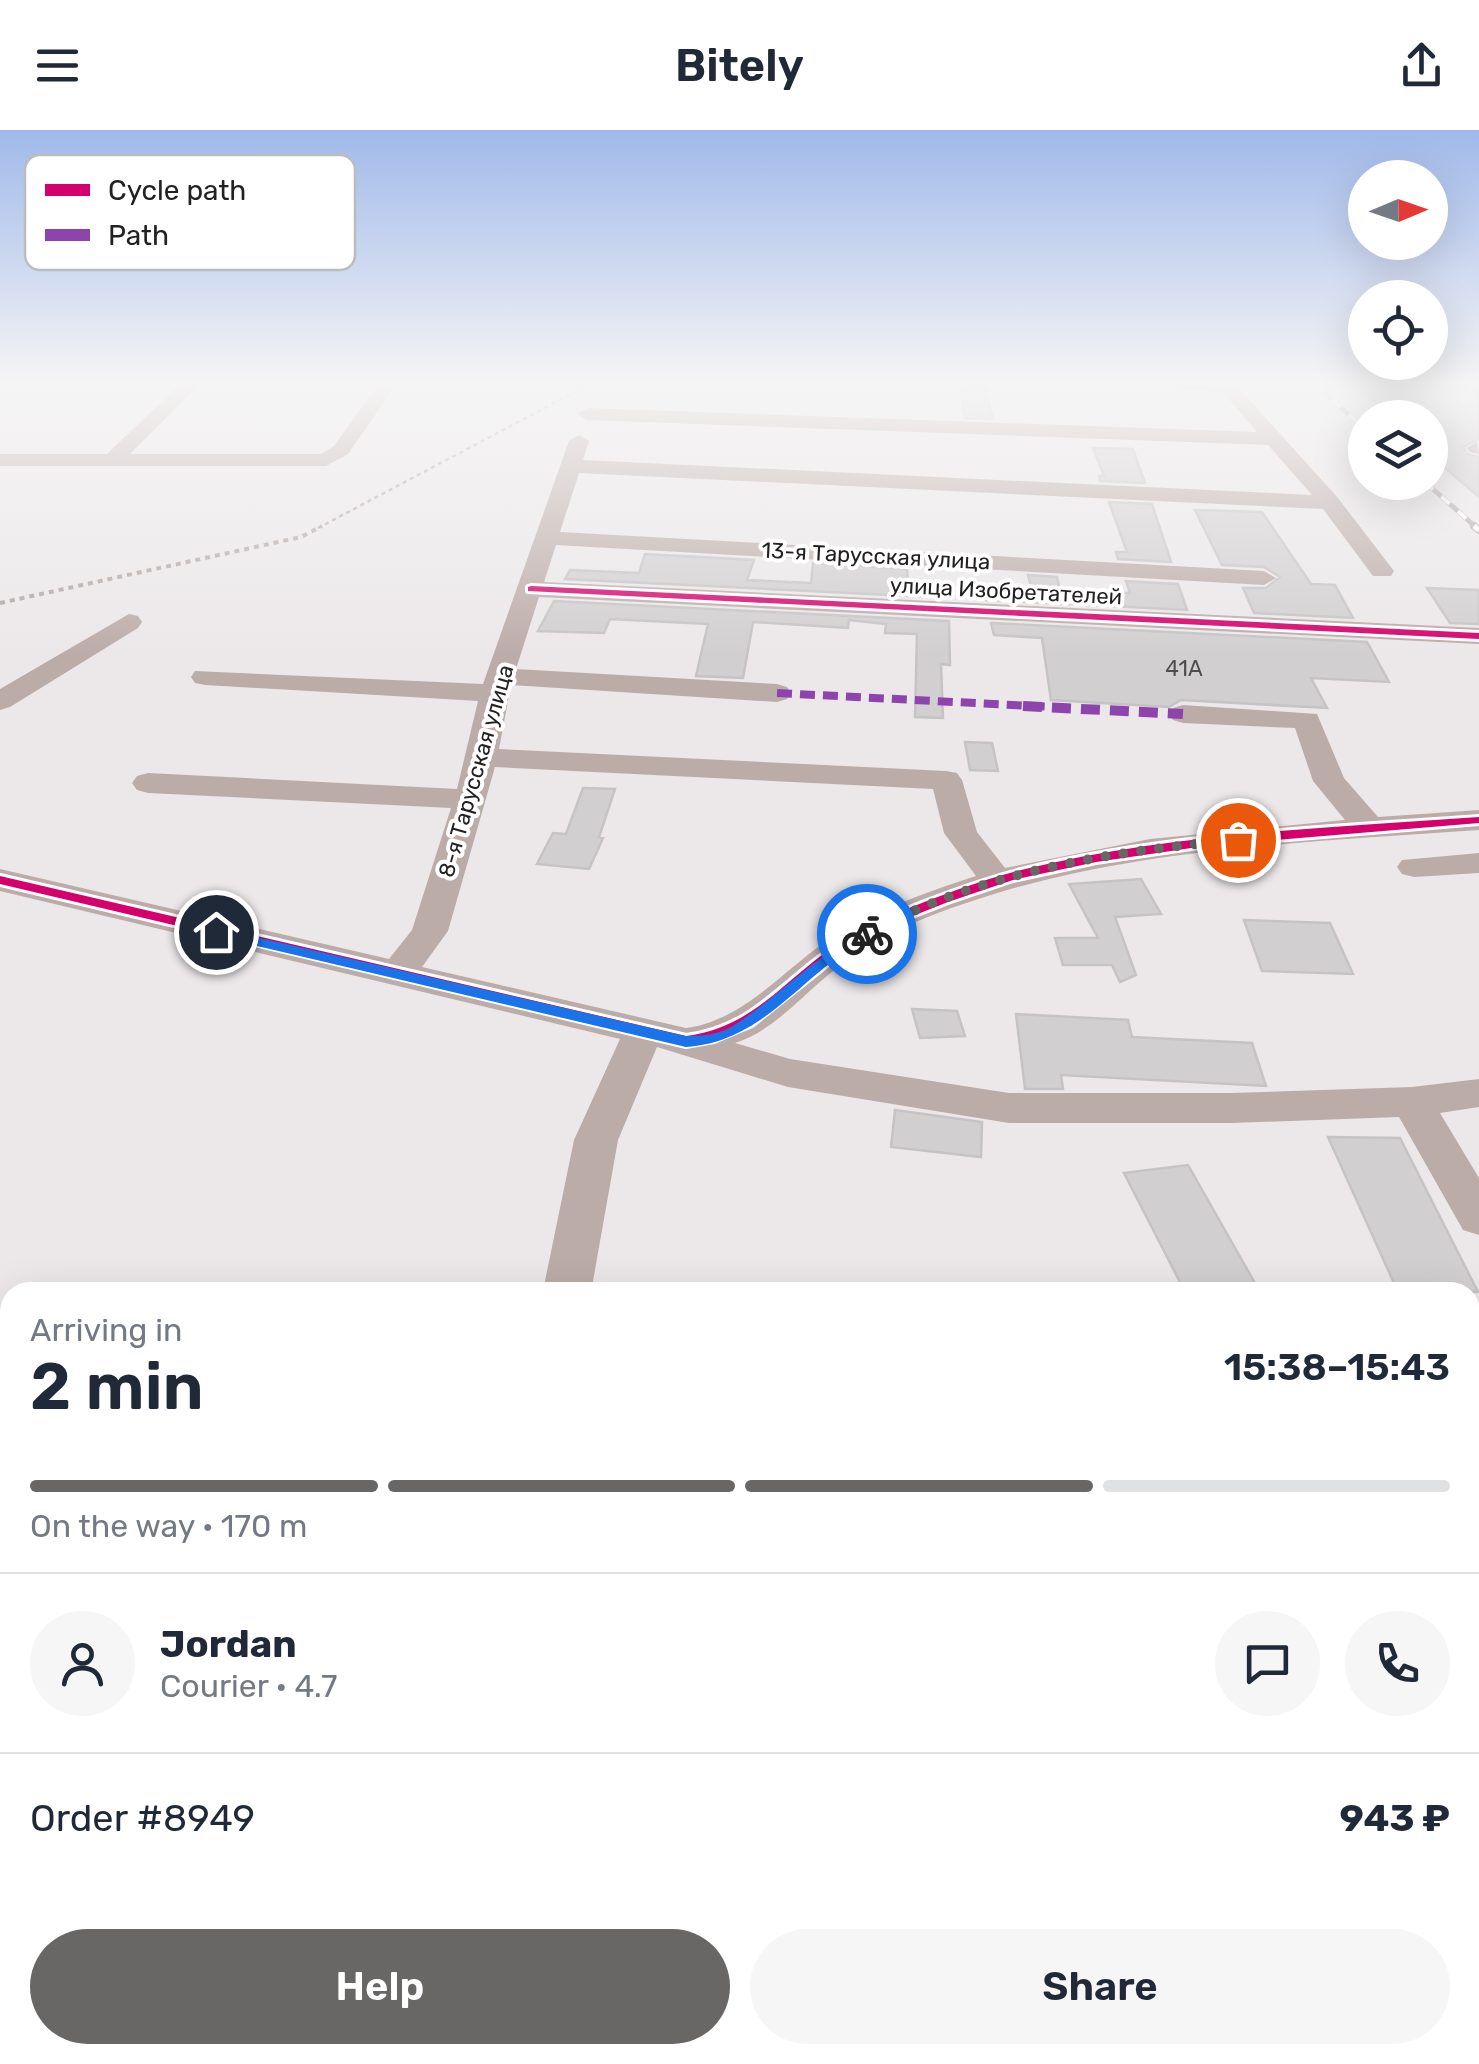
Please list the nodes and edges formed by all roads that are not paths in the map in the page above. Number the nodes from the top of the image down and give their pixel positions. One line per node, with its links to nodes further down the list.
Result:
1 (568, 475): 5 (street, 8-я Тарусская улица)
2 (761, 475): 4 (street)
3 (1306, 475): 4 (street)
4 (1330, 503): 6 (street)
5 (549, 538): 7 (street, 13-я Тарусская улица); 9 (street, 8-я Тарусская улица)
6 (1382, 570)
7 (1230, 576): 8 (street, 13-я Тарусская улица); 11 (street)
8 (1264, 578)
9 (531, 589): 11 (street, улица Изобретателей); 14 (street, 8-я Тарусская улица)
10 (129, 622): 16 (street)
11 (1244, 626): 12 (street, улица Изобретателей)
12 (1479, 636)
13 (205, 677): 14 (street)
14 (498, 685): 15 (street); 18 (street, 8-я Тарусская улица)
15 (777, 694)
16 (0, 701)
17 (1183, 714): 22 (street)
18 (482, 757): 20 (street, 8-я Тарусская улица); 26 (street)
19 (148, 783): 20 (street)
20 (469, 800): 27 (street, 8-я Тарусская улица)
21 (1478, 820): 22 (street)
22 (1369, 827): 26 (street)
23 (1479, 863): 24 (street)
24 (1414, 867)
25 (0, 880): 27 (street)
26 (997, 881): 29 (street)
27 (396, 976): 28 (street)
28 (642, 1033): 29 (street); 33 (street)
29 (686, 1042): 31 (street)
30 (1479, 1093): 31 (street)
31 (1412, 1102): 32 (street)
32 (1479, 1218)
33 (570, 1282)

